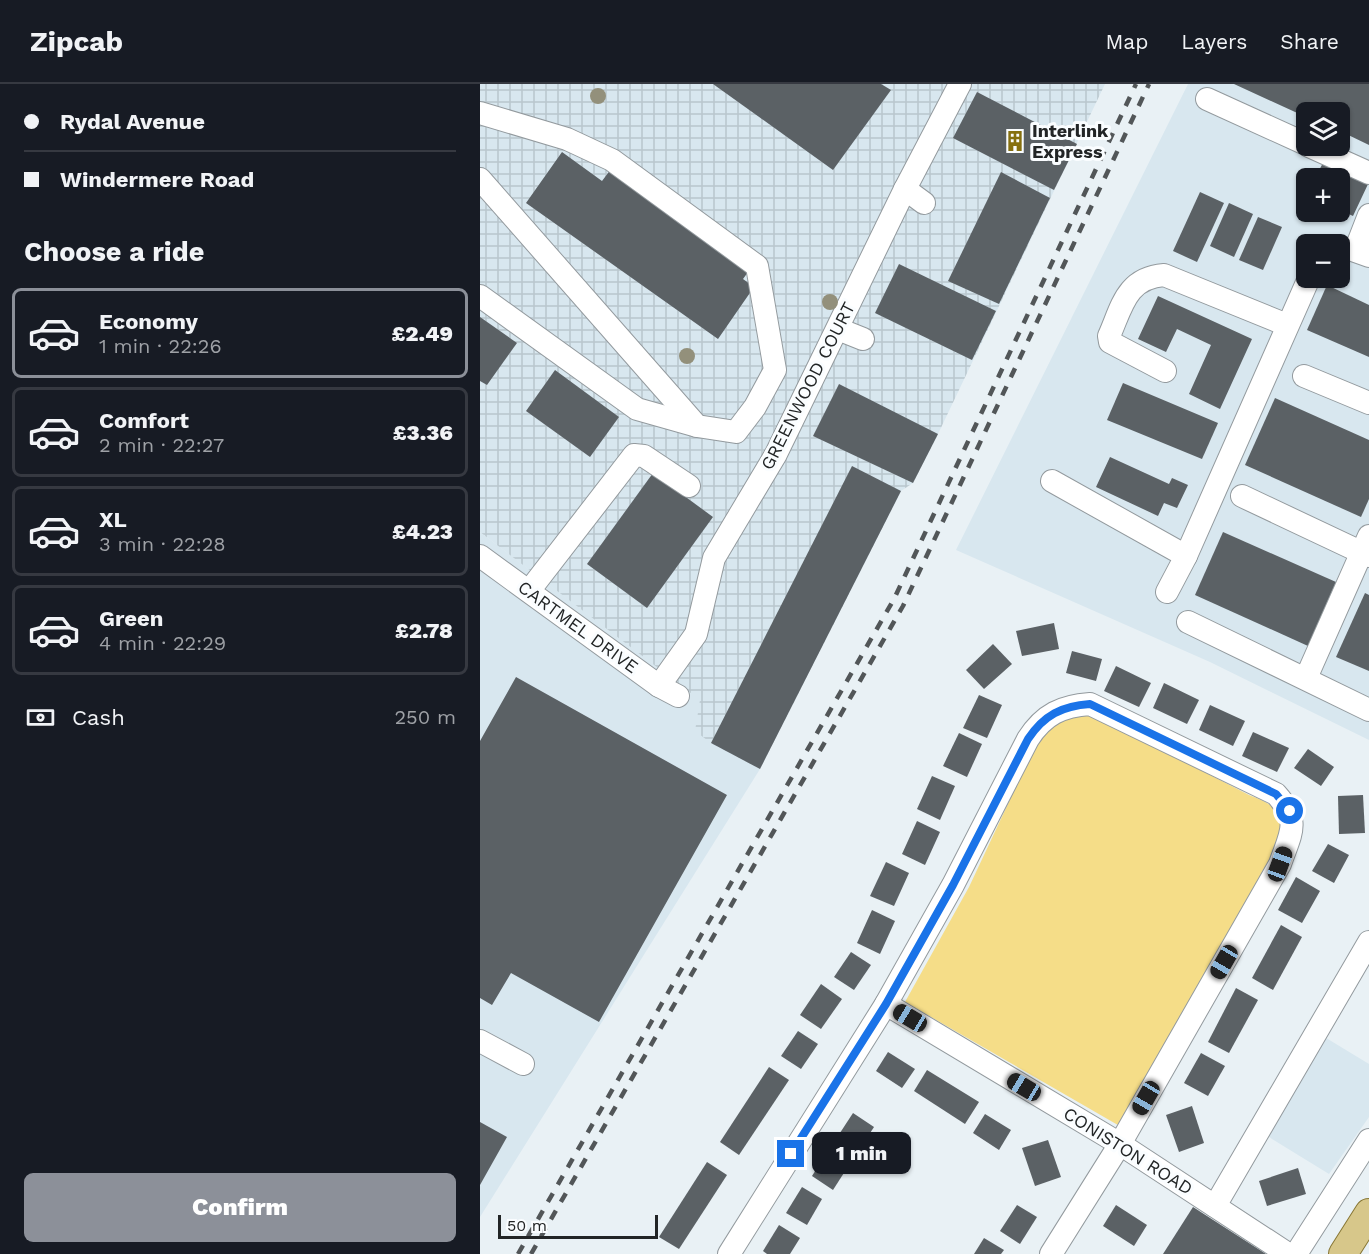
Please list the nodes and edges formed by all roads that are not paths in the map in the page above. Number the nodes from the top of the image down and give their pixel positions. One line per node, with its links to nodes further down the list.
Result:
1 (960, 84): 8 (street, GREENWOOD COURT)
2 (1207, 99): 4 (street)
3 (480, 113): 20 (street)
4 (1296, 140)
5 (1332, 156): 6 (street)
6 (1369, 173)
7 (480, 178): 20 (street)
8 (904, 189): 9 (street); 15 (street, GREENWOOD COURT)
9 (924, 203)
10 (1369, 215): 11 (street)
11 (1355, 254)
12 (1304, 288): 14 (street)
13 (480, 296): 20 (street)
14 (1287, 325): 17 (street); 26 (street)
15 (838, 329): 16 (street); 31 (street, GREENWOOD COURT)
16 (863, 339)
17 (1166, 371)
18 (1304, 376): 19 (street)
19 (1369, 403)
20 (697, 426)
21 (1052, 481): 26 (street)
22 (689, 486): 27 (street)
23 (1242, 496): 24 (street)
24 (1366, 548): 30 (street)
25 (480, 556): 27 (street, CARTMEL DRIVE)
26 (1186, 556): 28 (street)
27 (530, 591): 31 (street, CARTMEL DRIVE)
28 (1167, 592)
29 (1188, 622): 30 (street)
30 (1306, 678): 32 (street)
31 (669, 691)
32 (1369, 710)
33 (1369, 942): 39 (street)
34 (886, 1004): 38 (street, CONISTON ROAD); 38 (street); 41 (street)
35 (480, 1041): 36 (street)
36 (523, 1064)
37 (1369, 1140): 44 (street)
38 (1120, 1144): 39 (street, CONISTON ROAD); 42 (street)
39 (1215, 1206): 43 (street, CONISTON ROAD)
40 (1369, 1213): 45 (main road)
41 (729, 1254)
42 (1051, 1254)
43 (1287, 1254)
44 (1296, 1254)
45 (1342, 1254)

